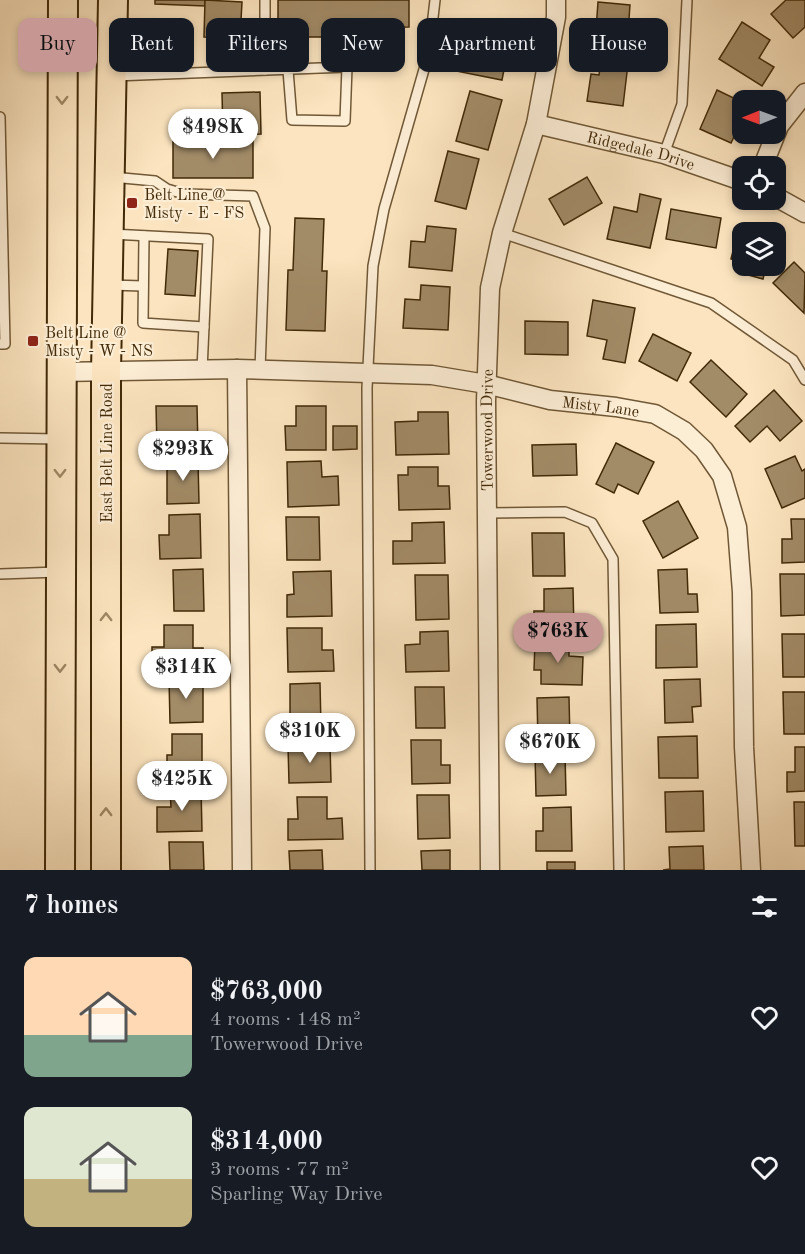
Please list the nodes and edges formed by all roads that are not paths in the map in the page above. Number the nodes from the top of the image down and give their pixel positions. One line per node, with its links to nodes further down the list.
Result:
1 (63, 0): 31 (main road, one-way to 31)
2 (113, 0): 10 (main road, East Belt Line Road)
3 (265, 0): 7 (lane)
4 (435, 0): 30 (lane)
5 (556, 0): 13 (street, Towerwood Drive)
6 (687, 0): 14 (lane)
7 (265, 18)
8 (288, 70): 8 (lane)
9 (214, 72): 10 (lane)
10 (111, 76): 16 (main road, East Belt Line Road)
11 (805, 93): 15 (street)
12 (0, 117): 26 (lane)
13 (536, 124): 14 (street, Ridgedale Drive); 20 (street, Towerwood Drive)
14 (664, 154): 17 (street, Ridgedale Drive)
15 (767, 156)
16 (109, 177): 21 (main road, East Belt Line Road); 29 (lane)
17 (732, 178)
18 (786, 203): 19 (street)
19 (805, 213)
20 (502, 233): 33 (lane); 34 (street, Towerwood Drive)
21 (108, 234): 22 (lane); 23 (main road, East Belt Line Road)
22 (144, 236): 24 (lane); 25 (lane)
23 (107, 285): 24 (lane); 32 (main road, East Belt Line Road)
24 (143, 286): 25 (lane)
25 (204, 327): 28 (lane)
26 (0, 344)
27 (237, 369): 28 (street, Misty Lane); 29 (street, Misty Lane); 42 (street)
28 (202, 370): 32 (street, Misty Lane)
29 (260, 370): 30 (street, Misty Lane)
30 (367, 371): 34 (street, Misty Lane); 43 (lane)
31 (60, 372): 32 (street, Misty Lane); 36 (main road)
32 (106, 372): 41 (main road, East Belt Line Road, one-way to 32)
33 (805, 380)
34 (486, 384): 37 (street, Towerwood Drive); 46 (street, Misty Lane)
35 (0, 438): 36 (lane)
36 (60, 440): 38 (main road, one-way to 38)
37 (486, 513): 44 (street, Towerwood Drive); 45 (lane)
38 (60, 572): 39 (lane); 40 (main road, one-way to 40)
39 (0, 574)
40 (60, 870)
41 (106, 870)
42 (242, 870)
43 (369, 870)
44 (490, 870)
45 (619, 870)
46 (751, 870)

